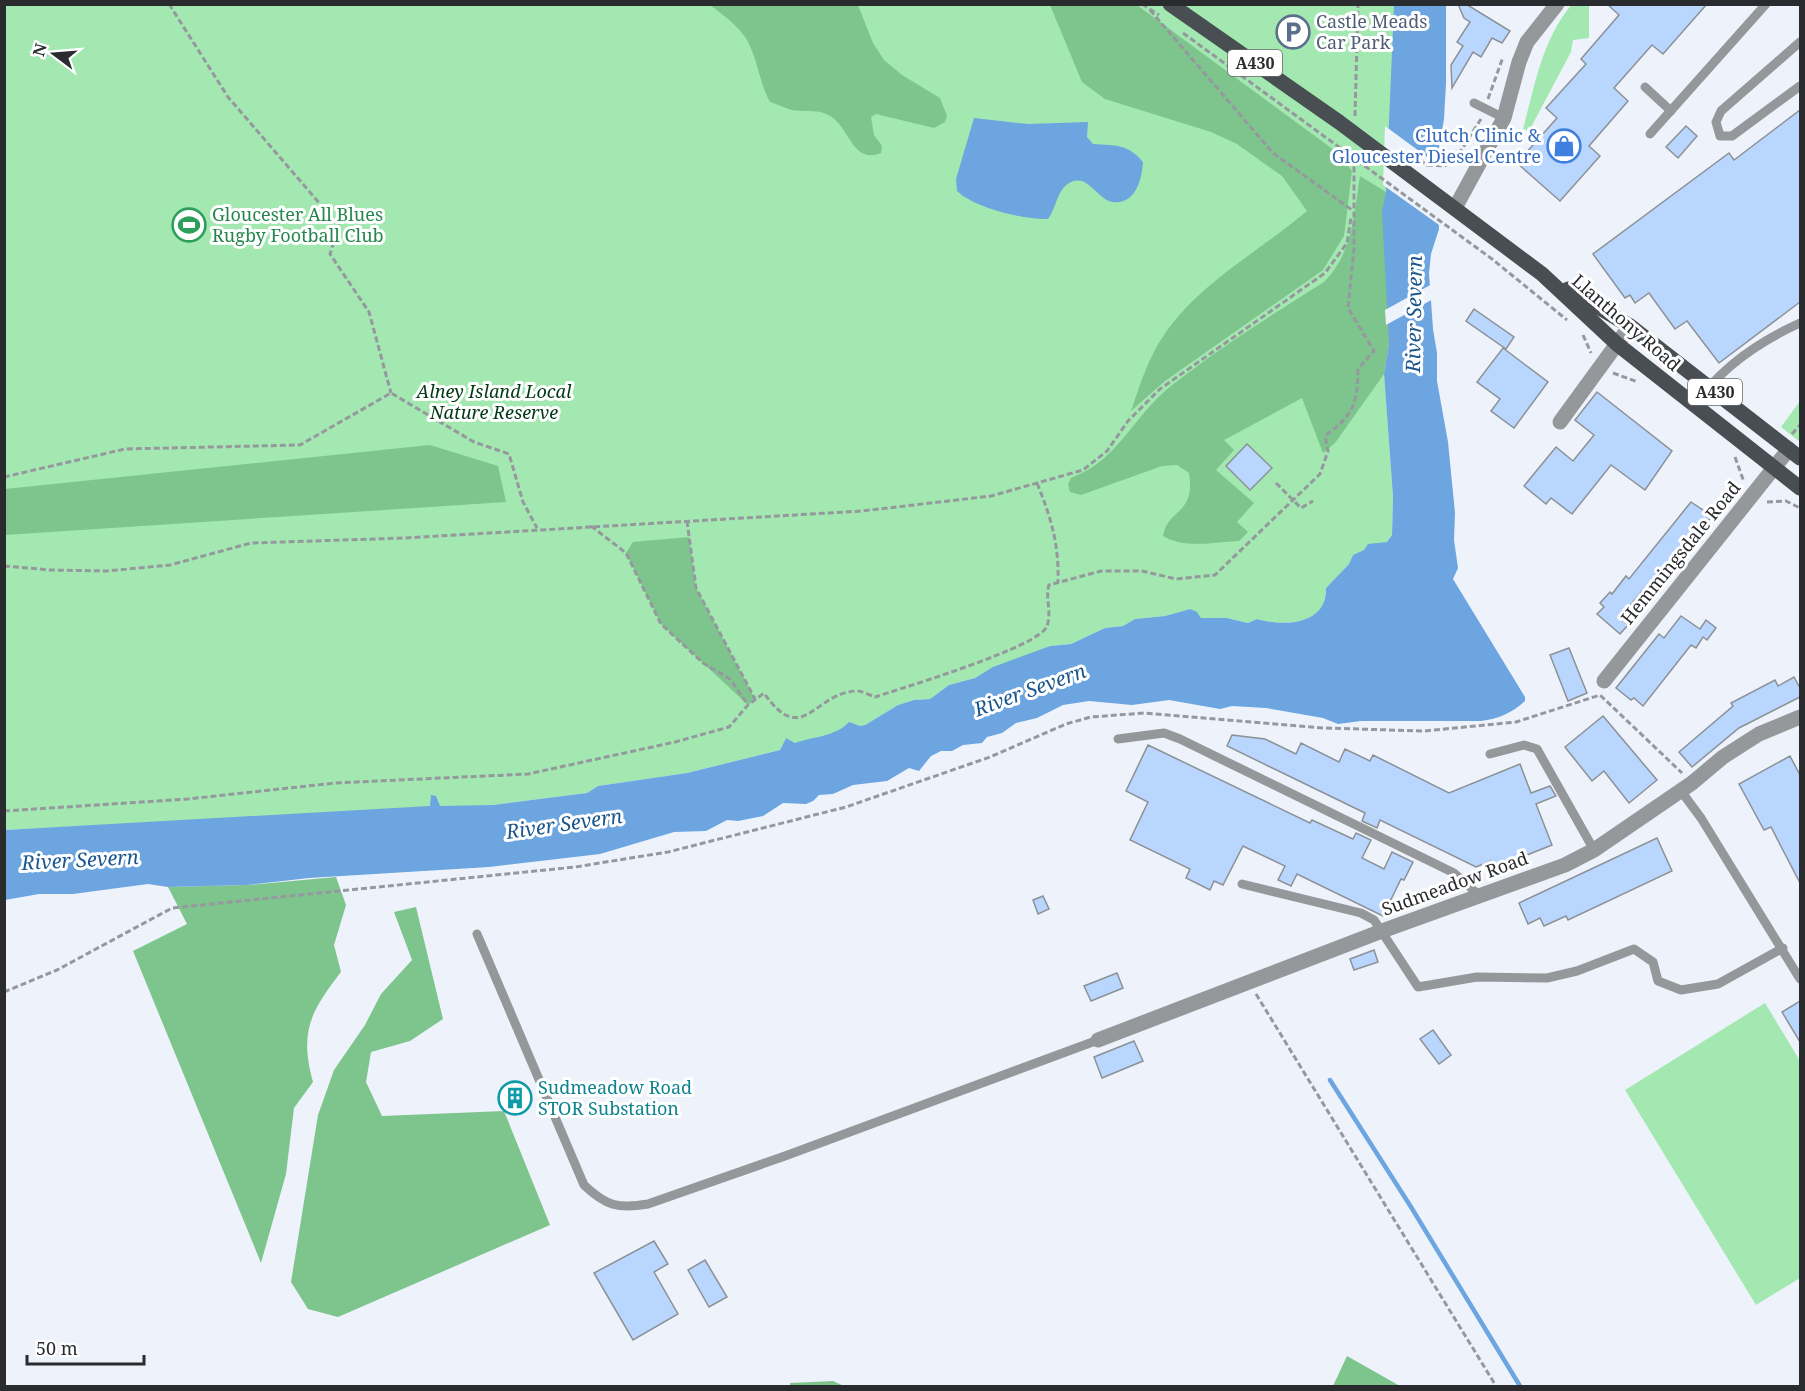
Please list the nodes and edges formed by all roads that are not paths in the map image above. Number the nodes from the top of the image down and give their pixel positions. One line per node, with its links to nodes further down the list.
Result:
1 (1557, 4): 9 (street)
2 (1766, 4): 8 (lane)
3 (1168, 12): 11 (main road, A430)
4 (1800, 42): 5 (lane)
5 (1800, 86)
6 (1645, 87): 8 (lane)
7 (1474, 103): 9 (lane)
8 (1671, 111): 10 (lane)
9 (1504, 118): 11 (street)
10 (1650, 134)
11 (1454, 207): 12 (main road, Llanthony Road / A430)
12 (1542, 274): 14 (main road, Llanthony Road / A430); 15 (main road, Llanthony Road)
13 (1800, 323): 16 (lane)
14 (1630, 326): 15 (street); 16 (main road, Llanthony Road / A430)
15 (1617, 344): 17 (main road, Llanthony Road); 18 (street)
16 (1708, 386): 17 (lane); 19 (main road, Llanthony Road / A430)
17 (1694, 406): 20 (main road, Llanthony Road)
18 (1560, 422)
19 (1795, 453): 20 (street, Hemmingsdale Road)
20 (1774, 468): 21 (main road, Llanthony Road); 22 (street, Hemmingsdale Road)
21 (1800, 488)
22 (1604, 681)
23 (1800, 717): 26 (street, Sudmeadow Road)
24 (1118, 739): 29 (lane)
25 (1490, 754): 27 (lane)
26 (1686, 787): 27 (street, Sudmeadow Road); 32 (lane)
27 (1594, 850): 29 (street, Sudmeadow Road)
28 (1242, 884): 30 (lane)
29 (1480, 896): 30 (street, Sudmeadow Road)
30 (1382, 931): 32 (lane); 34 (street, Sudmeadow Road)
31 (477, 934): 34 (lane)
32 (1783, 948): 33 (lane)
33 (1800, 979)
34 (1098, 1040)

